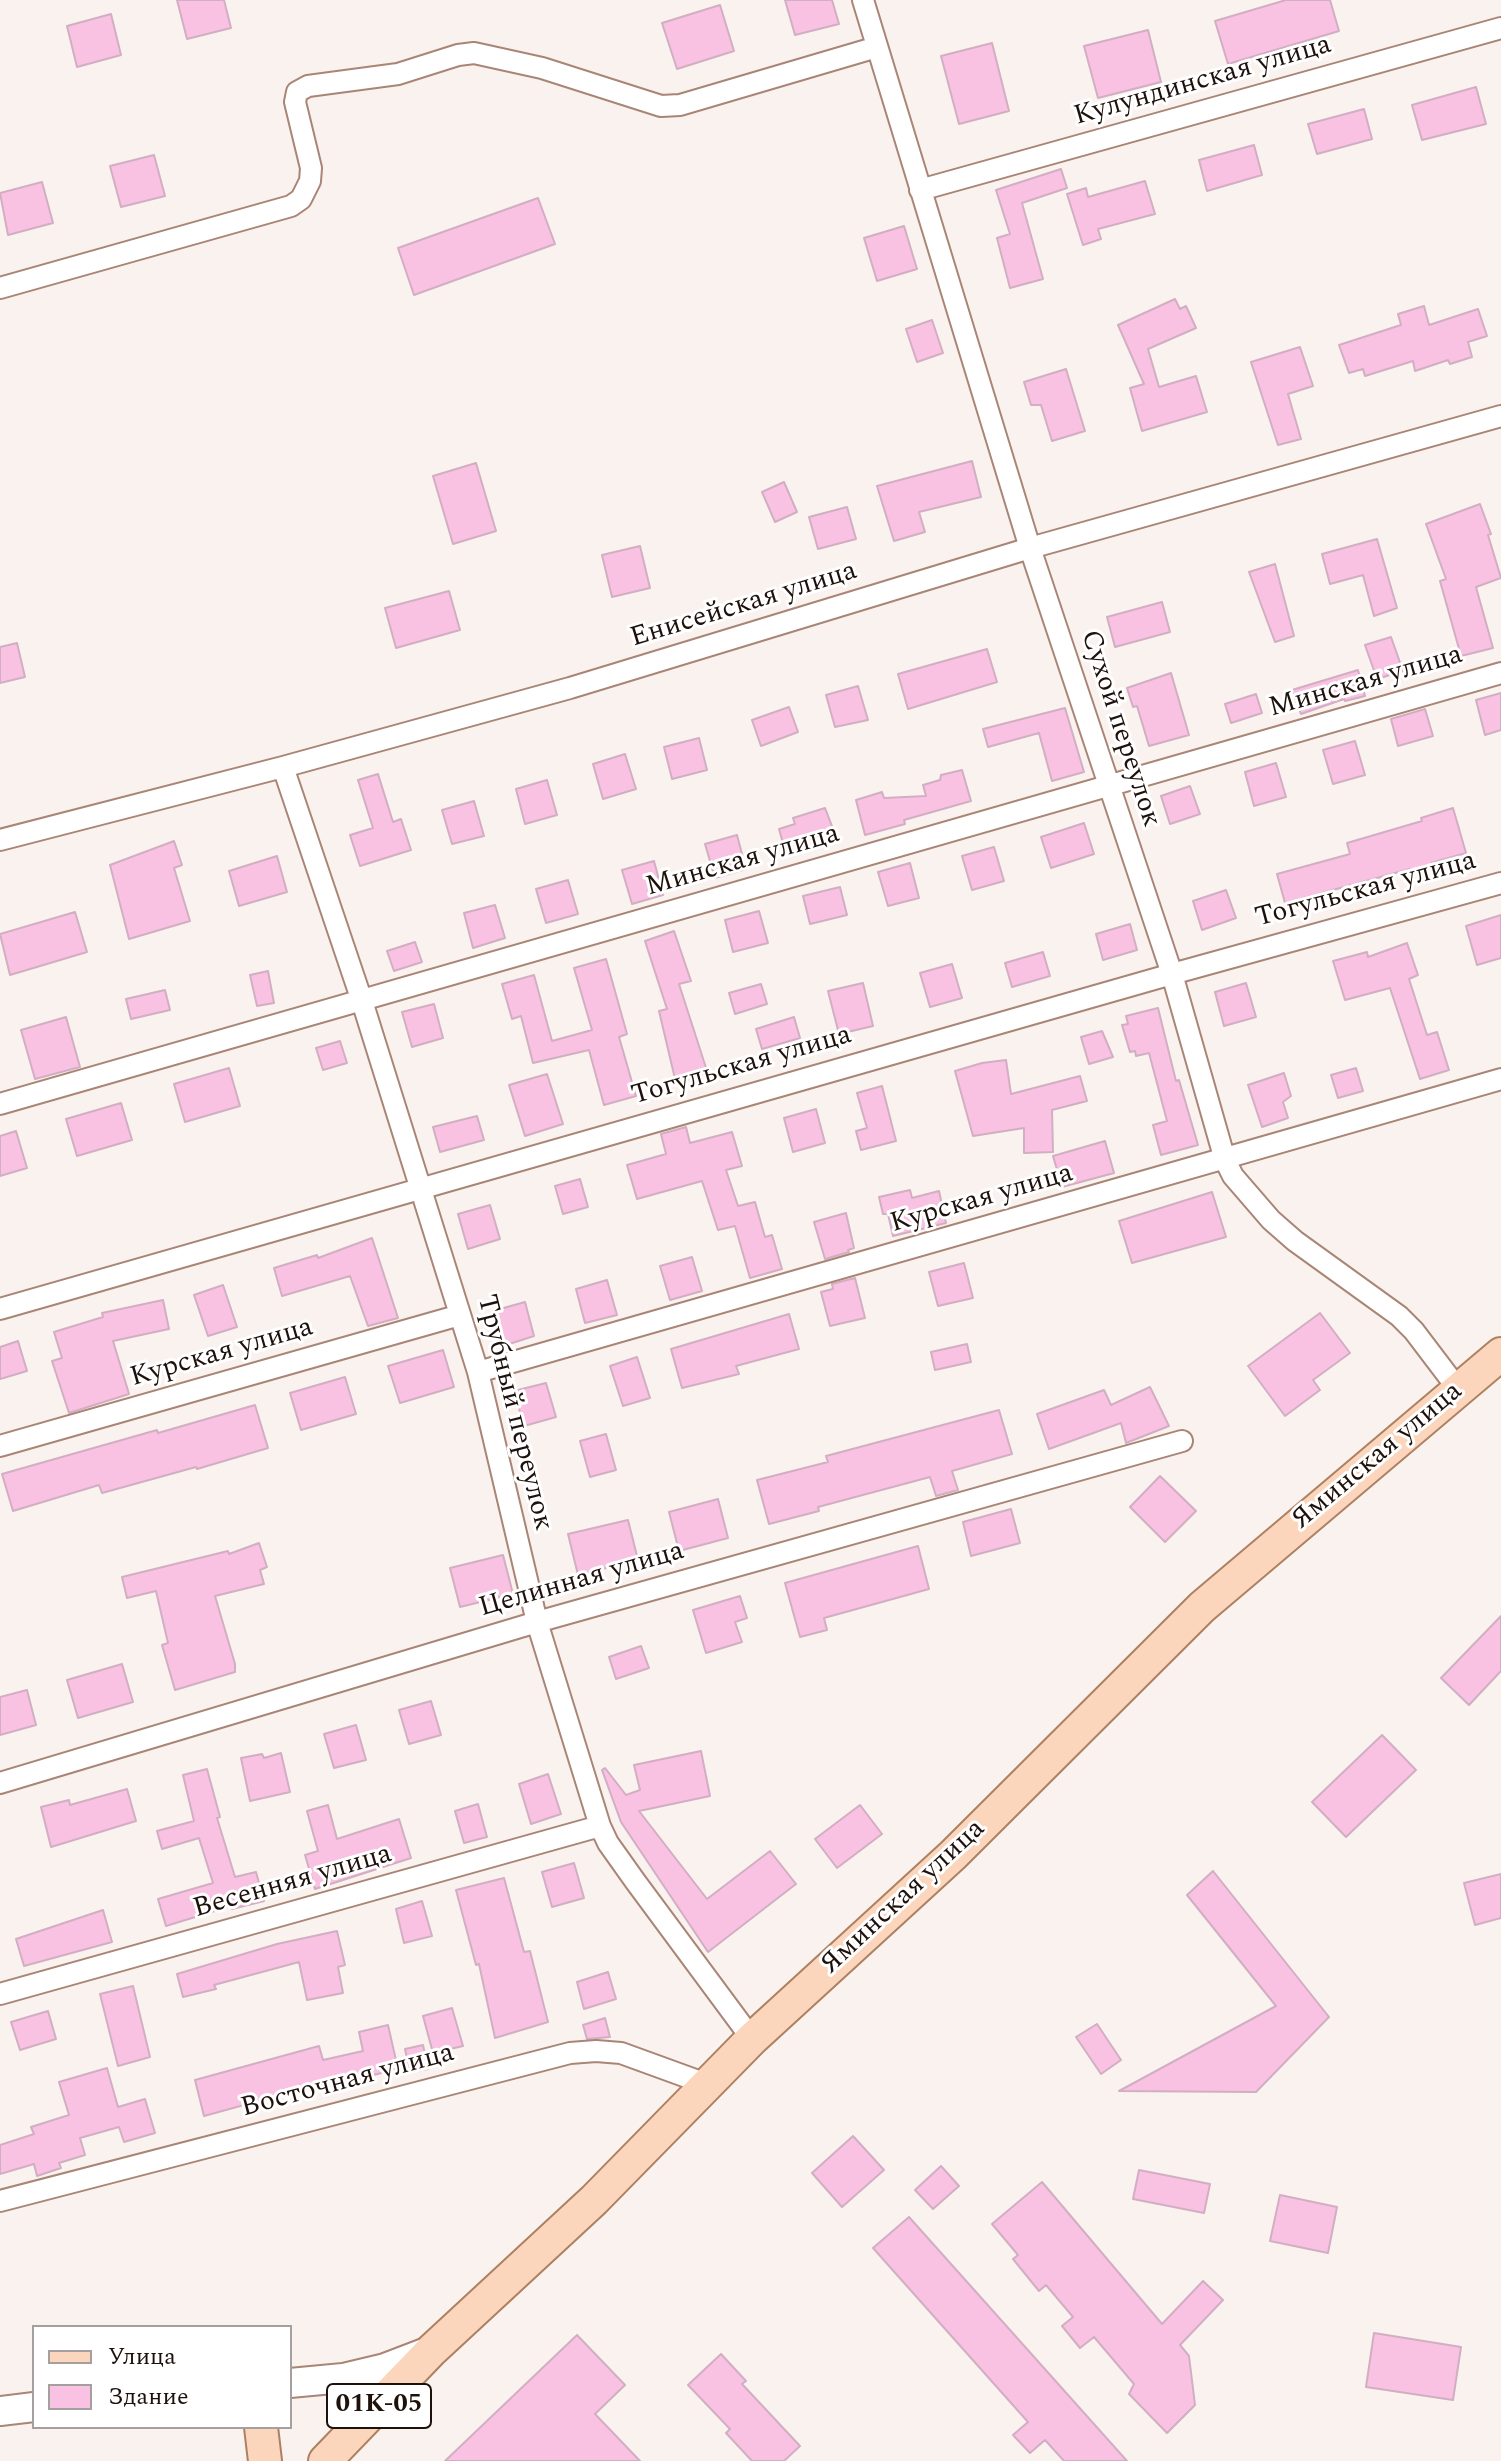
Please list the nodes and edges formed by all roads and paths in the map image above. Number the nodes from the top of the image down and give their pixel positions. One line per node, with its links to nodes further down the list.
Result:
1 (863, 0): 3 (street, Сухой переулок)
2 (1501, 28): 4 (street, Кулундинская улица)
3 (877, 47): 4 (street, Сухой переулок); 5 (street)
4 (920, 190): 7 (street, Сухой переулок)
5 (0, 288)
6 (1501, 416): 7 (street, Енисейская улица)
7 (1030, 548): 9 (street, Енисейская улица); 10 (street, Сухой переулок)
8 (1501, 673): 10 (street, Минская улица)
9 (283, 767): 11 (street, Енисейская улица); 14 (street, Трубный переулок)
10 (1109, 785): 13 (street, Сухой переулок); 14 (street, Минская улица)
11 (0, 840)
12 (1501, 883): 13 (street, Тогульская улица)
13 (1172, 974): 17 (street, Сухой переулок); 18 (street, Тогульская улица)
14 (362, 1001): 16 (street, Минская улица); 18 (street, Трубный переулок)
15 (1501, 1079): 17 (street, Курская улица)
16 (0, 1104)
17 (1225, 1160): 22 (street, Курская улица); 23 (street, Сухой переулок)
18 (421, 1187): 19 (street, Тогульская улица); 20 (street, Трубный переулок)
19 (0, 1309)
20 (460, 1315): 22 (street, Трубный переулок); 25 (street, Курская улица)
21 (1501, 1354): 23 (main road, Яминская улица)
22 (478, 1372): 26 (street, Трубный переулок)
23 (1458, 1389): 30 (main road, Яминская улица)
24 (1182, 1441): 26 (street, Целинная улица)
25 (0, 1446)
26 (537, 1622): 27 (street, Целинная улица); 28 (street, Трубный переулок)
27 (0, 1783)
28 (600, 1826): 29 (street, Весенняя улица); 30 (street, Трубный переулок)
29 (0, 1994)
30 (752, 2039): 31 (main road, Яминская улица)
31 (709, 2085): 32 (street, Восточная улица); 33 (main road, Яминская улица)
32 (0, 2201)
33 (432, 2350): 34 (main road); 39 (main road, Яминская улица / 01К-05)
34 (292, 2383)
35 (32, 2407): 36 (main road)
36 (0, 2411)
37 (261, 2429): 38 (main road)
38 (265, 2461)
39 (325, 2461)

